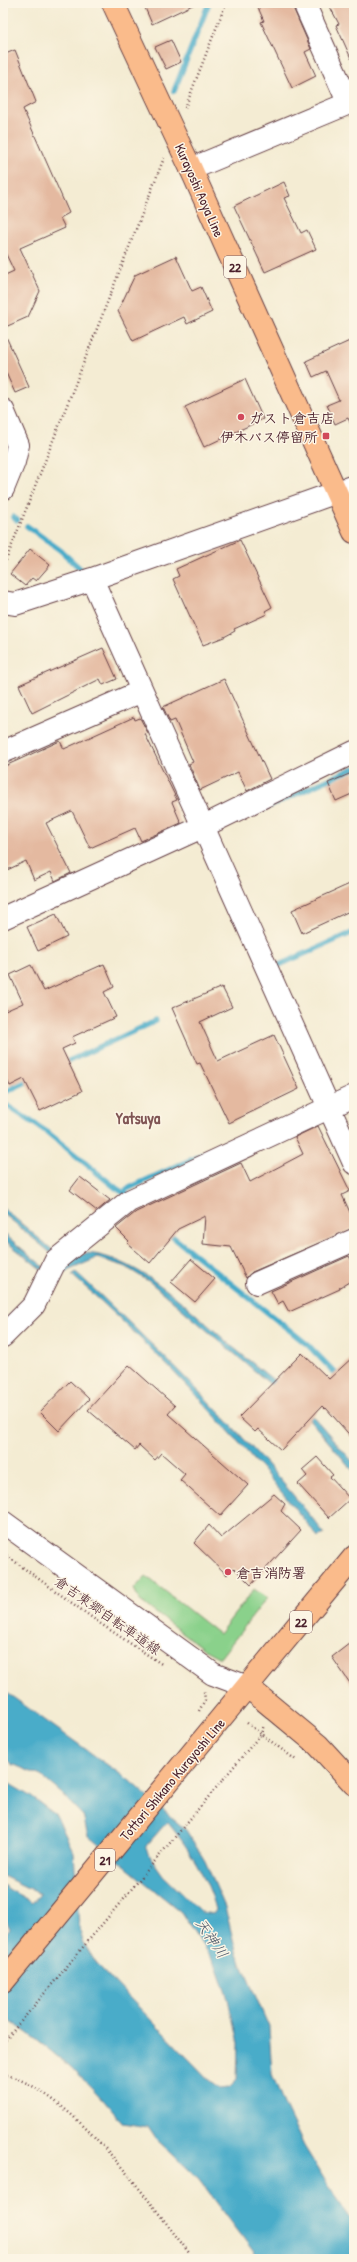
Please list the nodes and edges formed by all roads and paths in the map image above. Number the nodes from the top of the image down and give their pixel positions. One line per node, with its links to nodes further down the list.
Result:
1 (113, 3): 7 (main road, Kurayoshi Aoya Line / 22)
2 (226, 3): 5 (path)
3 (304, 3): 4 (street)
4 (351, 103): 7 (street)
5 (185, 108)
6 (164, 158): 12 (path)
7 (191, 169): 10 (main road, Kurayoshi Aoya Line / 22)
8 (3, 410): 9 (street)
9 (3, 489)
10 (345, 489): 11 (main road, Kurayoshi Aoya Line / 22); 13 (street)
11 (354, 532)
12 (3, 568)
13 (92, 579): 14 (street); 15 (street)
14 (3, 602)
15 (142, 691): 16 (street); 18 (street)
16 (3, 752)
17 (354, 752): 18 (street)
18 (202, 827): 19 (street); 21 (street)
19 (3, 918)
20 (354, 1096): 21 (street)
21 (329, 1107): 22 (street); 25 (street)
22 (354, 1163)
23 (354, 1240): 24 (street)
24 (257, 1284)
25 (3, 1336)
26 (3, 1522): 31 (street)
27 (3, 1553): 29 (path, 倉吉東郷自転車道線)
28 (354, 1557): 31 (main road, 22)
29 (165, 1666)
30 (203, 1685): 33 (path)
31 (248, 1687): 39 (main road); 40 (main road, Tottori Shikano Kurayoshi Line / 21)
32 (197, 1688): 33 (path)
33 (204, 1692): 34 (path)
34 (197, 1715)
35 (247, 1723): 37 (path)
36 (265, 1725): 37 (path)
37 (262, 1734): 38 (path); 41 (path)
38 (296, 1760)
39 (354, 1784)
40 (3, 1982)
41 (3, 2043)
42 (3, 2074): 43 (path)
43 (194, 2259)

